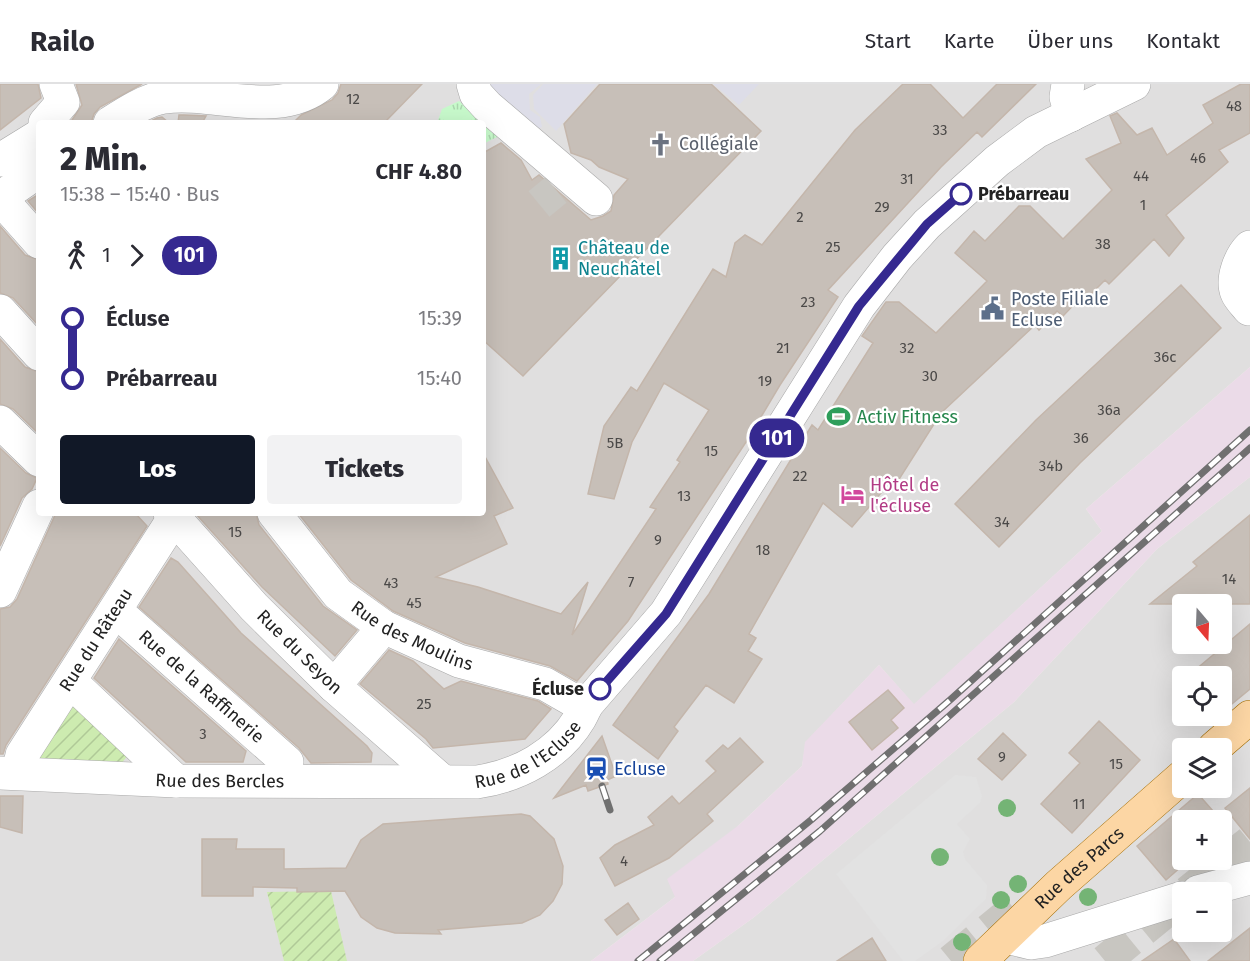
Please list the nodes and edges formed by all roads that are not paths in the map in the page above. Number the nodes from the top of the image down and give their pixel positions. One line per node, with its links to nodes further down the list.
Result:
1 (56, 84): 7 (street)
2 (322, 84): 5 (street)
3 (473, 84): 13 (street)
4 (1134, 84): 6 (street, Rue de l'Ecluse)
5 (277, 92): 8 (street)
6 (1069, 100): 30 (street, Rue de l'Ecluse)
7 (48, 120)
8 (116, 120)
9 (36, 138): 10 (street)
10 (0, 160)
11 (36, 173): 12 (street)
12 (0, 198): 14 (street)
13 (596, 199)
14 (36, 239)
15 (1250, 247): 16 (street)
16 (1249, 309)
17 (0, 311): 18 (street)
18 (36, 351)
19 (0, 422): 20 (street)
20 (36, 457)
21 (36, 513): 25 (street)
22 (171, 516): 26 (street, Rue du Râteau)
23 (173, 516): 29 (street, Rue du Seyon)
24 (276, 516): 27 (street, Rue des Moulins)
25 (0, 591)
26 (116, 611): 28 (street, Rue du Râteau); 33 (street, Rue de la Raffinerie)
27 (384, 627): 29 (street); 30 (street, Rue des Moulins)
28 (70, 681): 34 (street, Rue du Râteau); 36 (street)
29 (334, 686): 35 (street, Rue du Seyon)
30 (585, 707): 35 (street, Rue de l'Ecluse)
31 (1250, 717): 32 (main road)
32 (1226, 738)
33 (287, 762)
34 (14, 764): 36 (street, Rue des Bercles)
35 (441, 780): 36 (street, Rue des Bercles)
36 (176, 781)
37 (1172, 786): 41 (main road, Rue des Parcs)
38 (1250, 878): 39 (street)
39 (1232, 883)
40 (1172, 901): 41 (street)
41 (1006, 937): 42 (main road, Rue des Parcs)
42 (980, 961)

